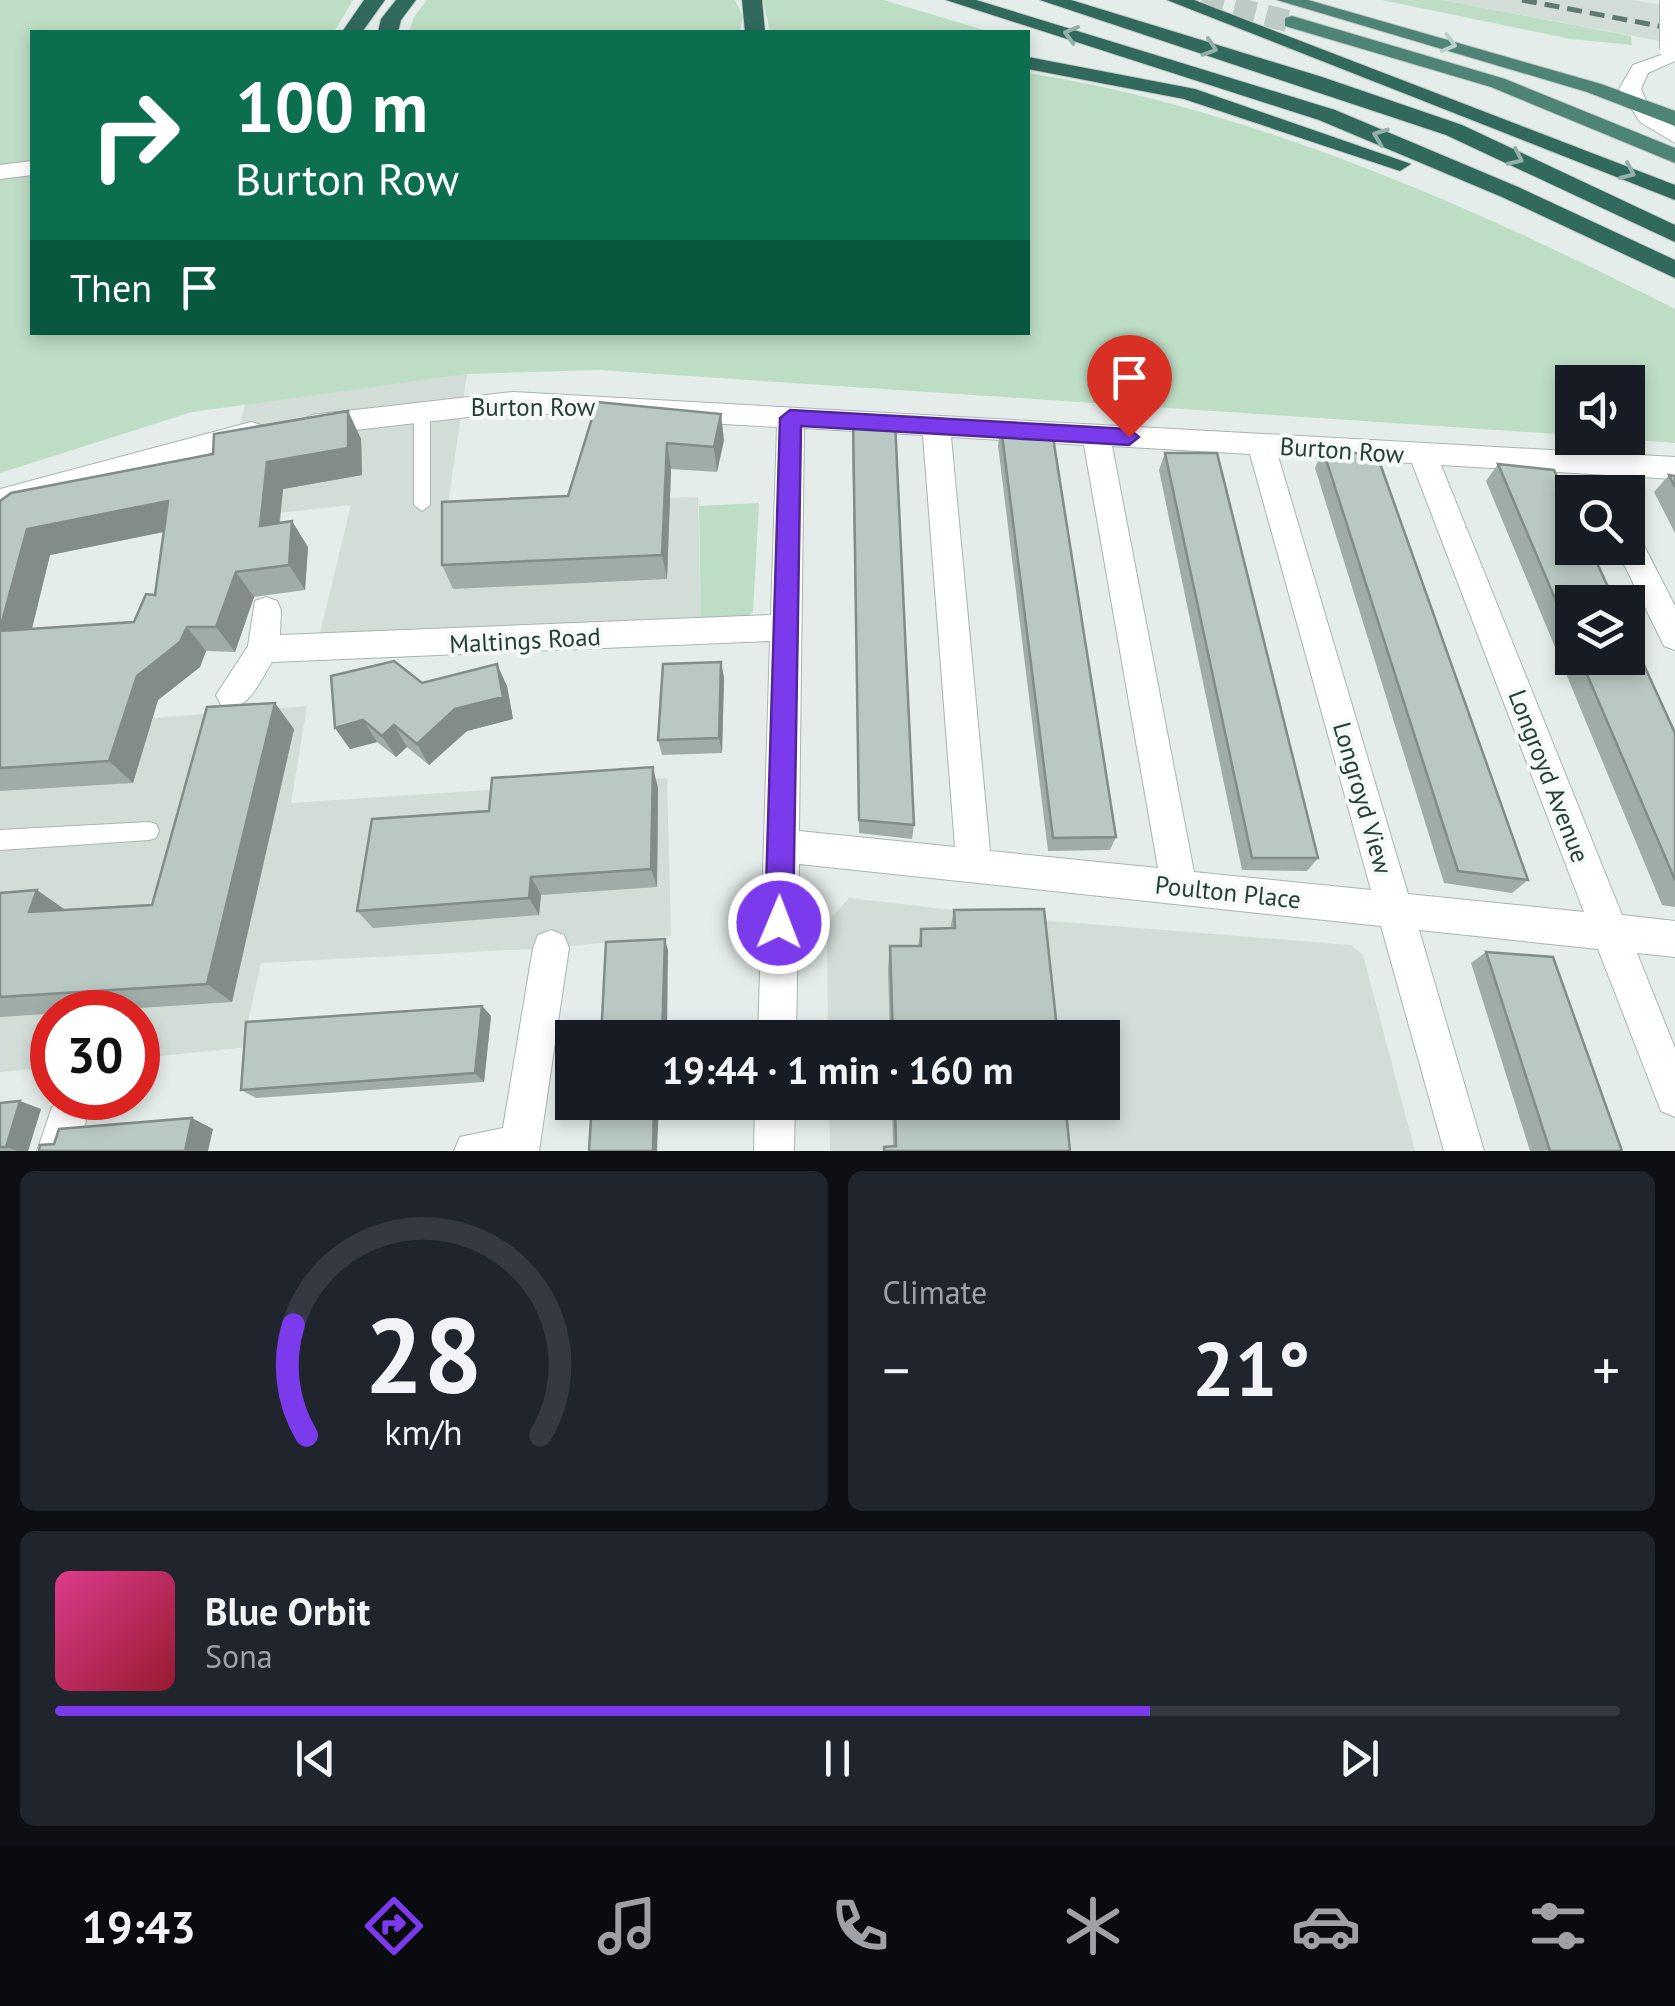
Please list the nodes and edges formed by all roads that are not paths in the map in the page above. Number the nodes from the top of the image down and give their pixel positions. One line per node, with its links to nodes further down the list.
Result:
1 (375, 0): 10 (highway)
2 (406, 0): 11 (highway)
3 (752, 0): 12 (highway)
4 (956, 0): 22 (highway, one-way to 4)
5 (1050, 0): 23 (highway, one-way to 23)
6 (1177, 0): 21 (highway, one-way to 21)
7 (1288, 0): 15 (highway, one-way to 15)
8 (1671, 0): 13 (street, bridge)
9 (1292, 22): 16 (highway)
10 (353, 30)
11 (389, 30)
12 (756, 30)
13 (1673, 59): 15 (street)
14 (1030, 63): 22 (highway)
15 (1634, 102): 17 (street)
16 (1593, 121): 17 (street); 18 (highway)
17 (1670, 125)
18 (1675, 156)
19 (30, 168): 20 (street)
20 (0, 172)
21 (1675, 193)
22 (1597, 231): 24 (highway)
23 (1675, 234)
24 (1675, 270)
25 (422, 410): 26 (street, Burton Row); 34 (street, Burton Row); 35 (lane)
26 (790, 418): 27 (street, Burton Row); 38 (street)
27 (936, 426): 28 (street, Burton Row); 45 (street)
28 (1096, 435): 29 (street, Burton Row); 46 (street)
29 (1261, 444): 30 (street, Burton Row); 47 (street, Longroyd View)
30 (1422, 456): 31 (street, Burton Row); 48 (street, Longroyd Avenue)
31 (1588, 463): 32 (street, Burton Row); 33 (street)
32 (1675, 468)
33 (1594, 475)
34 (0, 500)
35 (422, 505)
36 (1639, 565): 39 (street)
37 (266, 610): 40 (street)
38 (786, 627): 40 (street, Maltings Road); 44 (street)
39 (1675, 637)
40 (263, 649): 41 (street)
41 (232, 694)
42 (149, 831): 43 (lane)
43 (0, 840)
44 (781, 846): 45 (street, Poulton Place); 51 (street)
45 (974, 866): 46 (street, Poulton Place)
46 (1179, 888): 47 (street, Poulton Place)
47 (1395, 910): 48 (street, Poulton Place); 57 (street, Longroyd View)
48 (1610, 932): 49 (street, Poulton Place); 52 (street, Longroyd Avenue)
49 (1675, 939)
50 (551, 948): 54 (street)
51 (777, 1020)
52 (1675, 1097)
53 (775, 1120): 56 (street)
54 (519, 1149): 55 (street)
55 (474, 1151)
56 (774, 1151)
57 (1464, 1151)

